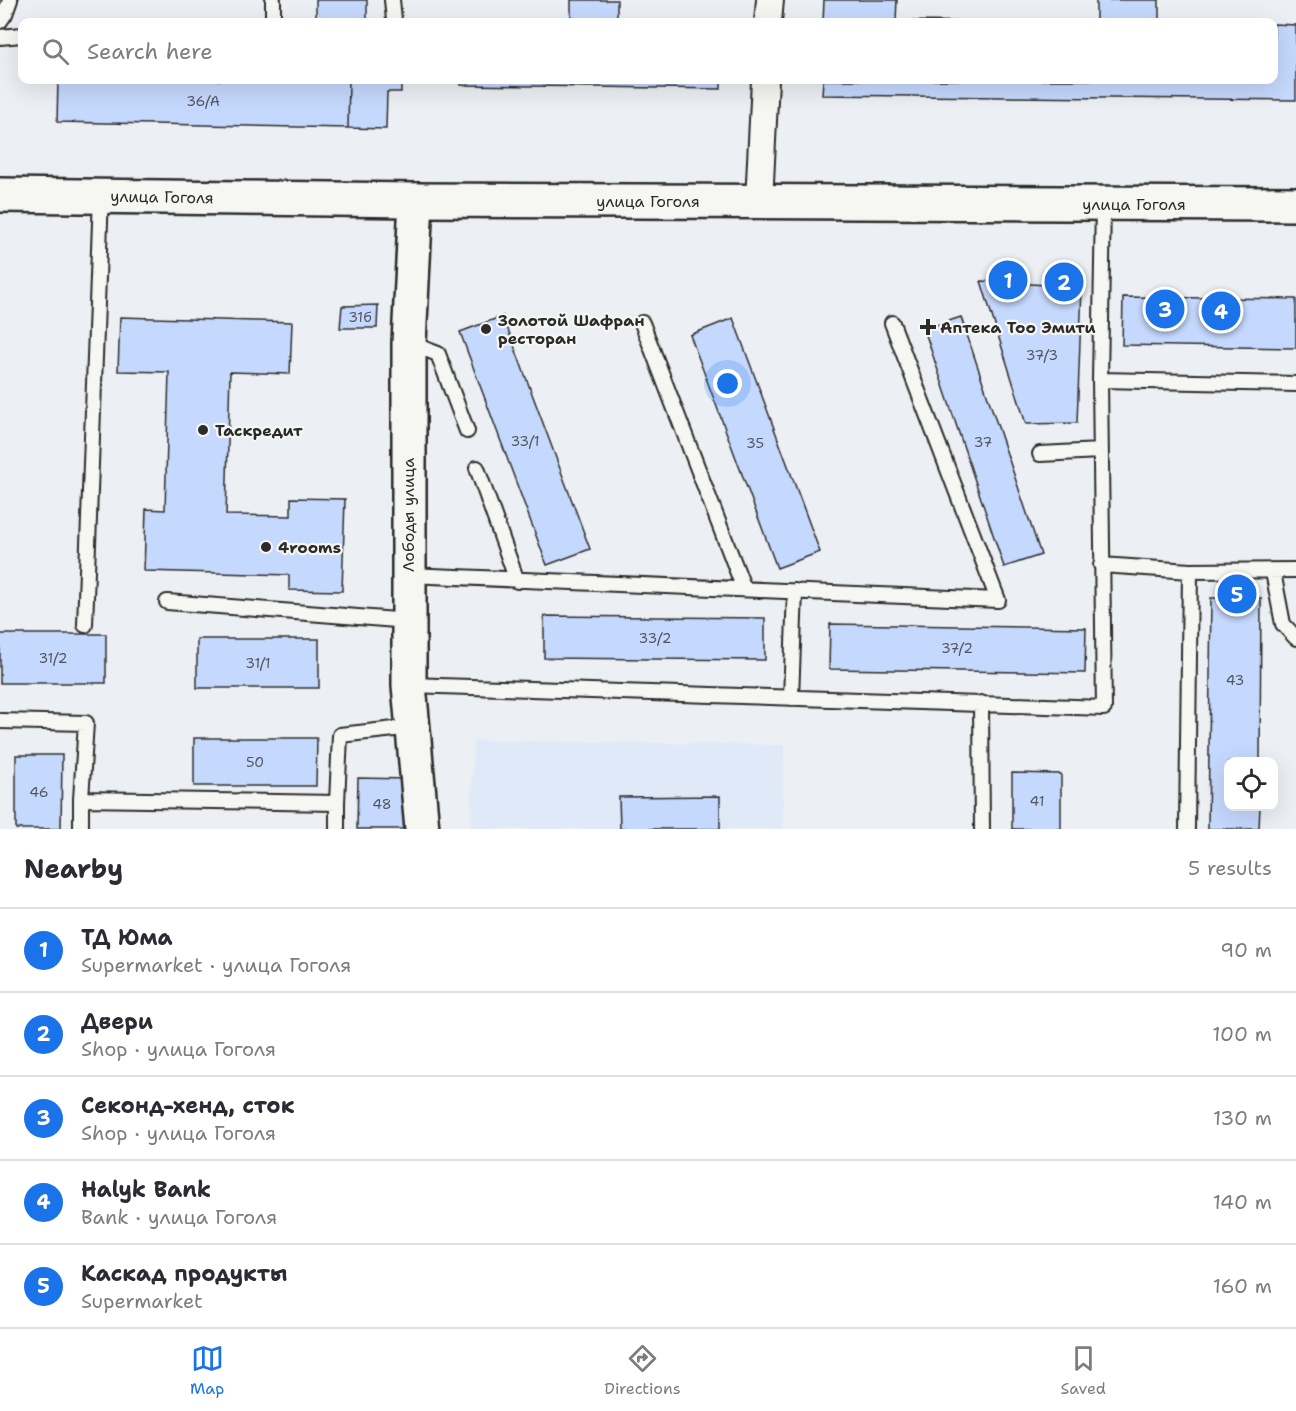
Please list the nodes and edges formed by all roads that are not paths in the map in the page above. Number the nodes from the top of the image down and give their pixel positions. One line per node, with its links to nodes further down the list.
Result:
1 (10, 0): 8 (lane)
2 (273, 0): 5 (lane)
3 (392, 0): 6 (lane)
4 (770, 0): 7 (street)
5 (273, 18)
6 (394, 18)
7 (768, 18)
8 (0, 21)
9 (18, 35): 10 (lane)
10 (0, 37)
11 (765, 84): 15 (street)
12 (0, 195): 13 (main road, улица Гоголя)
13 (101, 196): 14 (main road, улица Гоголя); 37 (lane)
14 (416, 200): 15 (main road, улица Гоголя); 20 (main road, Лободы улица)
15 (759, 202): 16 (main road, улица Гоголя)
16 (1103, 204): 17 (main road, улица Гоголя); 21 (lane)
17 (1296, 204)
18 (642, 323): 33 (lane)
19 (892, 323): 34 (lane)
20 (409, 343): 23 (lane); 31 (main road, Лободы улица)
21 (1100, 380): 22 (lane); 24 (lane)
22 (1296, 384)
23 (467, 431)
24 (1100, 451): 25 (lane); 27 (lane)
25 (1040, 454)
26 (477, 468): 32 (lane)
27 (1101, 565): 29 (lane); 41 (lane)
28 (1296, 570): 30 (lane)
29 (1190, 571): 30 (lane); 50 (lane)
30 (1273, 572): 38 (lane)
31 (408, 575): 32 (lane); 36 (main road, Лободы улица)
32 (517, 581): 33 (lane)
33 (744, 589): 34 (lane)
34 (795, 591): 40 (lane)
35 (167, 602): 36 (lane)
36 (409, 621): 39 (main road, Лободы улица)
37 (85, 625)
38 (1296, 638)
39 (410, 685): 40 (lane); 43 (main road, Лободы улица)
40 (791, 698): 41 (lane)
41 (981, 703): 49 (lane)
42 (0, 721): 44 (lane)
43 (413, 727): 45 (lane); 48 (main road, Лободы улица)
44 (81, 800): 45 (lane); 46 (lane)
45 (337, 803): 47 (lane)
46 (81, 829)
47 (337, 829)
48 (422, 829)
49 (981, 829)
50 (1187, 829)

